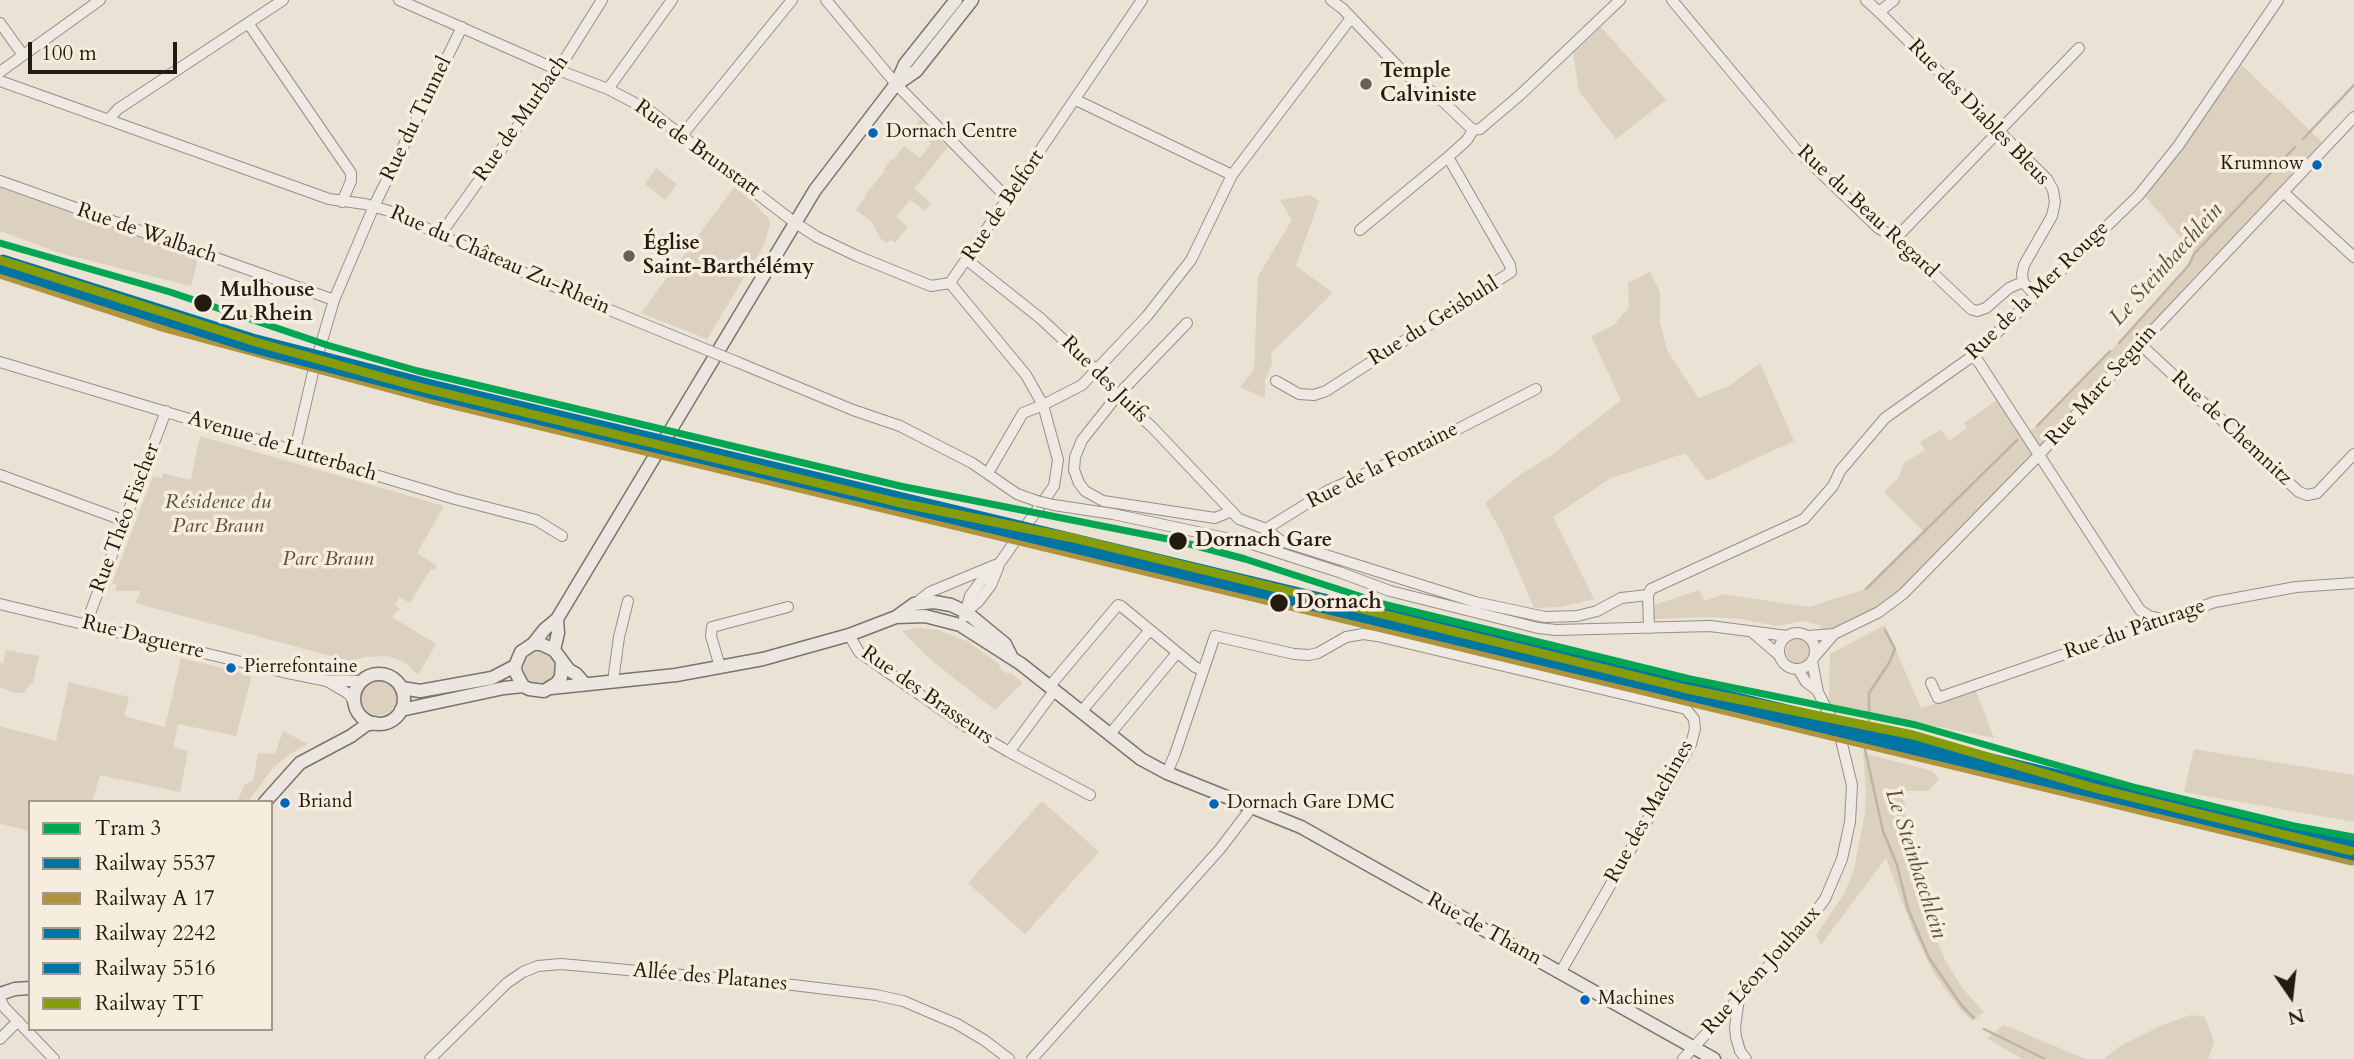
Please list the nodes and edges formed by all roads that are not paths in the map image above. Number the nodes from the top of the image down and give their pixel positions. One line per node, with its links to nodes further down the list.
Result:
1 (100, 0): 24 (street)
2 (283, 0): 21 (street)
3 (399, 0): 22 (street, Rue de Brunstatt)
4 (602, 0): 25 (street, Rue de Murbach)
5 (672, 0): 29 (street)
6 (792, 0): 35 (street)
7 (825, 0): 28 (street)
8 (956, 0): 28 (main road)
9 (972, 0): 28 (main road)
10 (1142, 0): 30 (street, Rue de Belfort)
11 (1331, 0): 17 (street)
12 (1620, 0): 34 (street)
13 (1672, 0): 46 (street, Rue du Beau Regard)
14 (1866, 0): 18 (street, Rue des Diables Bleus)
15 (1894, 0): 18 (street)
16 (2278, 0): 51 (street, Rue de la Mer Rouge)
17 (1345, 4): 19 (street)
18 (1879, 12): 33 (street, Rue des Diables Bleus)
19 (1351, 18): 34 (street); 37 (street)
20 (0, 23): 24 (street)
21 (248, 23): 32 (street); 41 (street)
22 (462, 27): 25 (street, Rue de Brunstatt); 42 (street, Rue du Tunnel)
23 (2078, 48): 33 (street)
24 (23, 55): 26 (street)
25 (558, 70): 29 (street, Rue de Brunstatt); 45 (street, Rue de Murbach)
26 (0, 72)
27 (0, 81): 32 (street, Rue du Château Zu-Rhein)
28 (896, 84): 40 (street); 43 (main road)
29 (608, 89): 35 (street, Rue de Brunstatt)
30 (1076, 100): 37 (street); 40 (street, Rue de Belfort)
31 (2354, 117): 39 (street, Rue Marc Seguin)
32 (108, 120): 41 (street, Rue du Château Zu-Rhein)
33 (1999, 129): 46 (street); 49 (street, Rue des Diables Bleus)
34 (1473, 130): 36 (street)
35 (683, 134): 43 (street, Rue de Brunstatt)
36 (1448, 157): 44 (street); 58 (street, Rue du Geisbuhl)
37 (1232, 175): 57 (street)
38 (0, 181): 52 (street, Rue de Walbach)
39 (2283, 192): 47 (street); 54 (street, Rue Marc Seguin)
40 (1008, 199): 48 (street, Rue de Belfort)
41 (342, 202): 42 (street, Rue du Château Zu-Rhein)
42 (374, 206): 45 (street, Rue du Château Zu-Rhein); 52 (street, Rue du Tunnel)
43 (794, 222): 50 (street, Rue de Brunstatt); 82 (main road)
44 (1360, 230)
45 (440, 235): 66 (street, Rue du Château Zu-Rhein, bridge)
46 (1896, 238): 49 (street, Rue du Beau Regard)
47 (2354, 257)
48 (967, 260): 50 (street, Rue de Belfort); 57 (street, Rue des Juifs)
49 (2023, 282): 51 (street)
50 (950, 283): 61 (street, Rue de Belfort)
51 (2036, 296): 55 (street, Rue de la Mer Rouge)
52 (334, 300): 63 (street, Rue du Tunnel)
53 (1187, 323): 60 (street)
54 (2140, 344): 64 (street, Rue de Chemnitz); 65 (street, Rue Marc Seguin)
55 (1974, 355): 65 (street); 74 (street, Rue de la Mer Rouge)
56 (0, 362): 62 (street, Avenue de Lutterbach)
57 (1096, 370): 60 (street, Rue des Juifs); 61 (street)
58 (1276, 381)
59 (1536, 388): 70 (street, Rue de la Fontaine)
60 (1117, 396): 68 (street, Rue des Juifs); 68 (street)
61 (1044, 405): 66 (street); 72 (street, Rue de Belfort)
62 (166, 411): 63 (street, Avenue de Lutterbach); 69 (street, Rue Théo Fischer)
63 (295, 450): 71 (street, Avenue de Lutterbach)
64 (2354, 454)
65 (2039, 455): 79 (street); 90 (street, Rue Marc Seguin)
66 (988, 473): 86 (street, bridge)
67 (0, 475): 69 (street)
68 (1232, 512): 70 (street)
69 (125, 521): 84 (street, Rue Théo Fischer)
70 (1266, 529): 74 (street, Rue de la Mer Rouge)
71 (562, 536)
72 (999, 564): 77 (street); 80 (street, Rue de Belfort)
73 (2354, 583): 83 (street, Rue du Pâturage)
74 (1648, 595): 86 (street)
75 (628, 601): 107 (street)
76 (0, 604): 84 (street, Rue Daguerre)
77 (914, 604): 80 (main road); 81 (main road)
78 (788, 607): 102 (street)
79 (2140, 610): 83 (street); 88 (street)
80 (966, 612): 85 (street, Rue de Belfort); 97 (main road, Rue de Thann)
81 (896, 617): 85 (main road); 91 (main road)
82 (557, 619): 94 (main road); 95 (main road)
83 (2162, 619): 88 (street, Rue du Pâturage)
84 (86, 624): 105 (street, Rue Daguerre)
85 (960, 625): 97 (main road, Rue de Thann)
86 (1648, 628): 87 (street)
87 (1748, 630): 92 (street); 98 (street)
88 (2132, 630): 109 (street, Rue du Pâturage)
89 (1149, 631): 96 (street); 113 (street, Rue des Brasseurs); 117 (street)
90 (1834, 634): 93 (street, Rue Marc Seguin); 99 (street, Rue Marc Seguin)
91 (849, 635): 102 (main road); 121 (street, Rue des Brasseurs)
92 (1787, 636): 93 (street); 98 (street)
93 (1808, 636): 99 (street)
94 (533, 645): 95 (main road); 101 (main road)
95 (554, 650): 100 (main road)
96 (1177, 653): 104 (street); 119 (street)
97 (1011, 656): 113 (main road, Rue de Thann)
98 (1780, 657): 103 (street)
99 (1813, 659): 103 (street); 114 (street, Rue Léon Jouhaux)
100 (562, 662): 108 (main road); 112 (main road)
101 (515, 666): 110 (main road); 111 (main road)
102 (720, 667): 107 (main road)
103 (1798, 669): 114 (street, Rue Léon Jouhaux)
104 (1202, 670): 122 (street); 126 (street, Rue des Machines)
105 (327, 681): 106 (street, Rue Daguerre); 115 (street, Rue Daguerre)
106 (362, 681): 111 (main road); 115 (main road)
107 (613, 681): 108 (main road)
108 (584, 683): 112 (main road)
109 (1931, 683)
110 (523, 685): 112 (main road); 116 (main road)
111 (402, 688): 116 (main road)
112 (551, 688)
113 (1052, 689): 117 (main road, Rue de Thann); 121 (street, Rue des Brasseurs)
114 (1818, 692): 131 (street, Rue Léon Jouhaux)
115 (355, 706): 118 (main road); 120 (main road)
116 (401, 710): 118 (main road)
117 (1081, 712): 119 (main road, Rue de Thann)
118 (375, 723): 120 (main road)
119 (1110, 734): 122 (main road, Rue de Thann)
120 (343, 740): 124 (main road)
121 (1009, 752): 123 (street, Rue des Brasseurs)
122 (1167, 773): 125 (main road, Rue de Thann)
123 (1090, 795)
124 (266, 800)
125 (1252, 807): 126 (main road, Rue de Thann); 138 (street)
126 (1560, 973): 134 (main road, Rue de Thann)
127 (28, 979): 129 (main road)
128 (28, 988): 129 (main road)
129 (15, 989): 130 (main road)
130 (0, 996): 132 (street)
131 (1739, 998): 134 (street, Rue Léon Jouhaux); 141 (street)
132 (18, 1021): 133 (street); 135 (street)
133 (0, 1039)
134 (1693, 1048): 139 (street, Rue Léon Jouhaux); 140 (main road, Rue de Thann)
135 (54, 1059)
136 (430, 1059): 137 (street, Allée des Platanes)
137 (1009, 1059)
138 (1032, 1059)
139 (1683, 1059)
140 (1714, 1059)
141 (1746, 1059)

